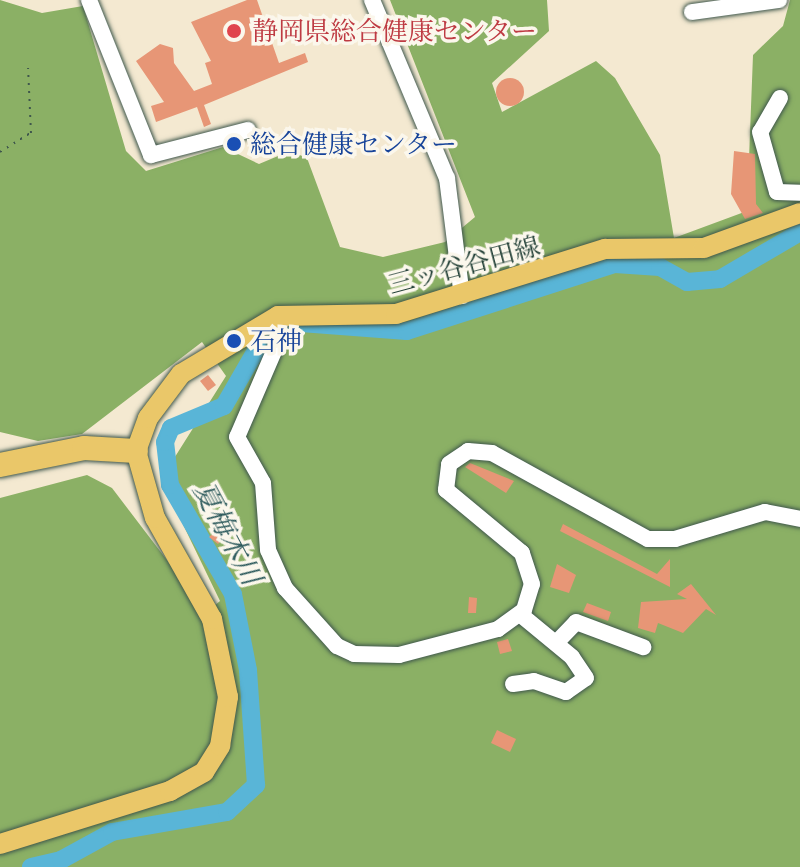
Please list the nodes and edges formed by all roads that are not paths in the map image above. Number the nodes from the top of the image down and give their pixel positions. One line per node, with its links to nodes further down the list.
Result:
1 (89, 0): 6 (street)
2 (372, 0): 9 (street)
3 (779, 0): 4 (street)
4 (692, 12)
5 (780, 98): 7 (street)
6 (248, 130)
7 (800, 193)
8 (800, 213): 9 (main road, 三ッ谷谷田線)
9 (462, 296): 10 (main road, 三ッ谷谷田線)
10 (278, 318): 11 (main road, 三ッ谷谷田線); 15 (street)
11 (136, 451): 12 (highway); 13 (highway); 19 (main road)
12 (0, 465)
13 (0, 476)
14 (800, 519): 15 (street)
15 (521, 615): 16 (street)
16 (556, 643): 17 (street); 18 (street)
17 (643, 647)
18 (513, 684)
19 (0, 844)

